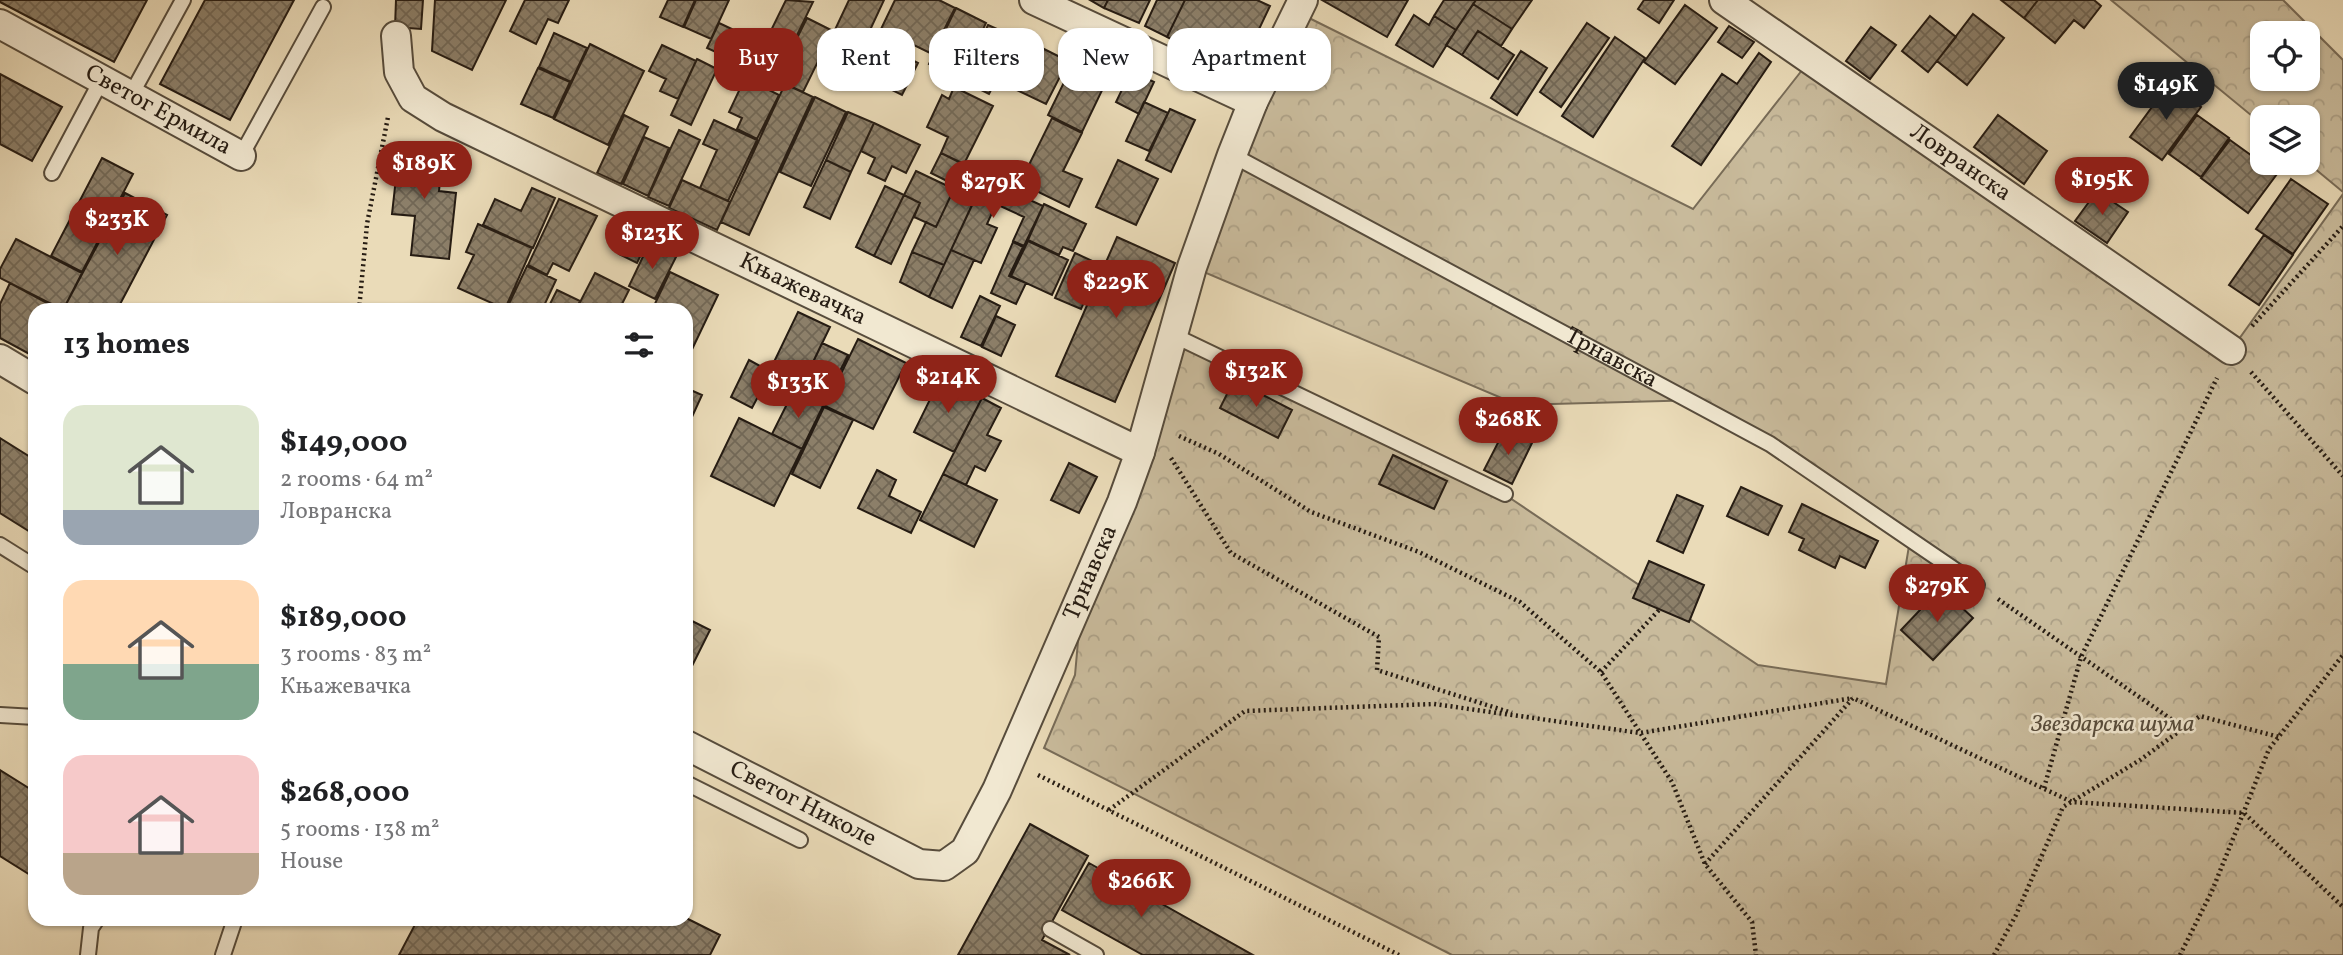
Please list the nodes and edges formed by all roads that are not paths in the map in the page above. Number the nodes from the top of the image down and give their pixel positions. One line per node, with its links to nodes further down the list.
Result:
1 (183, 0): 9 (lane)
2 (1034, 0): 10 (street)
3 (1303, 0): 10 (street, Трнавска)
4 (1724, 0): 15 (street, Ловранска)
5 (323, 6): 12 (lane, Светог Ермила)
6 (0, 24): 8 (street, Светог Ермила)
7 (396, 36): 18 (street, Књажевачка)
8 (102, 79): 9 (street, Светог Ермила); 13 (lane)
9 (131, 95): 12 (street, Светог Ермила)
10 (1253, 102): 11 (street, Трнавска)
11 (1232, 155): 14 (street, Трнавска); 22 (lane, Трнавска)
12 (241, 156)
13 (51, 173)
14 (1173, 335): 18 (street, Трнавска); 19 (lane)
15 (2231, 350)
16 (0, 359): 17 (street)
17 (28, 376)
18 (1140, 452): 28 (street, Трнавска)
19 (1504, 494)
20 (0, 545): 21 (lane)
21 (28, 563)
22 (1978, 585)
23 (0, 715): 24 (lane)
24 (28, 717)
25 (693, 750): 28 (street, Светог Николе)
26 (693, 786): 27 (lane)
27 (800, 840)
28 (919, 864)
29 (92, 926): 32 (lane)
30 (233, 926): 33 (lane)
31 (1050, 929): 34 (lane)
32 (88, 955)
33 (223, 955)
34 (1096, 955)

